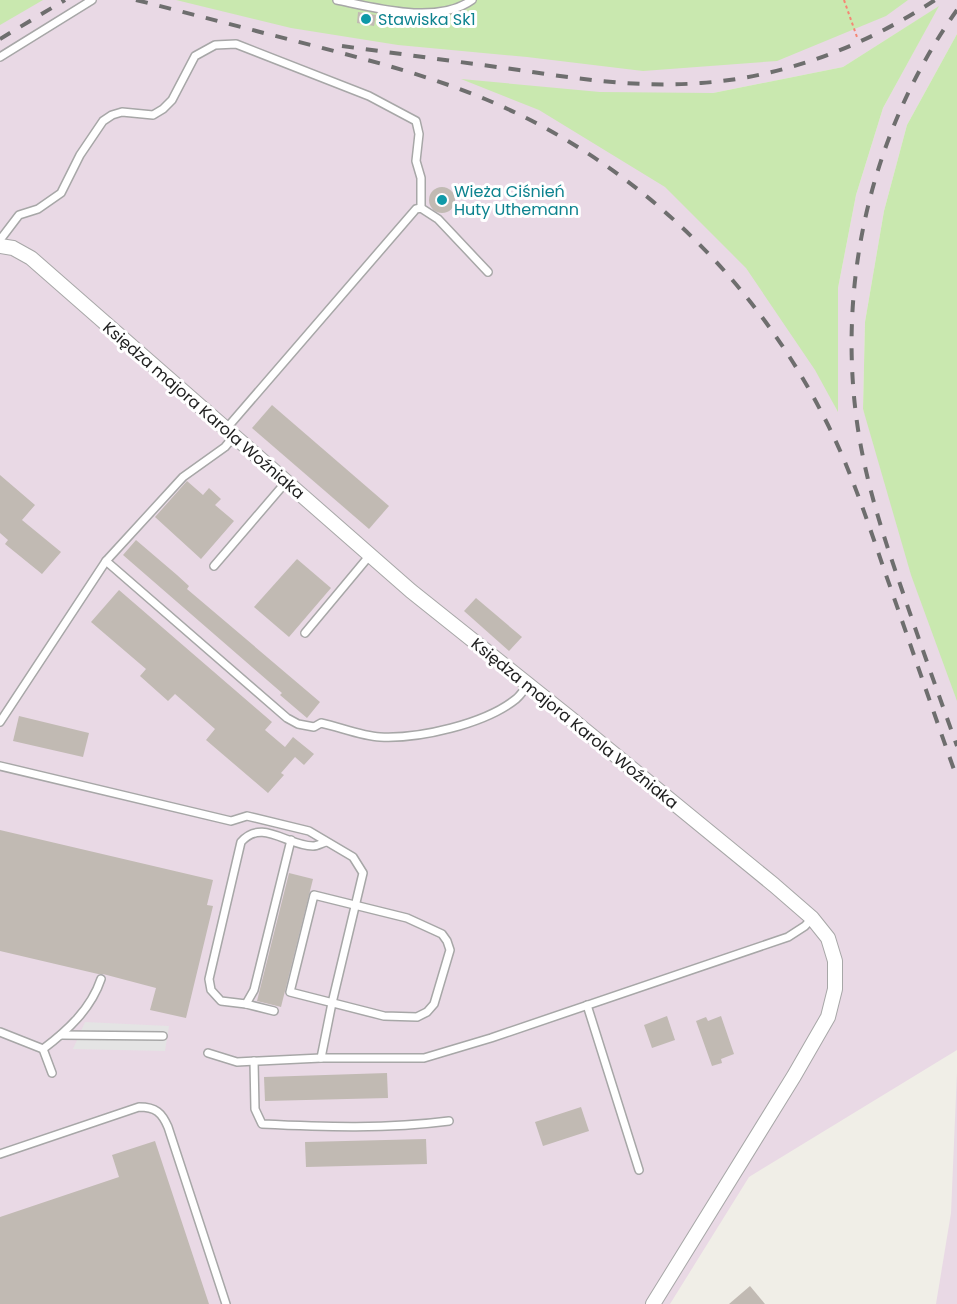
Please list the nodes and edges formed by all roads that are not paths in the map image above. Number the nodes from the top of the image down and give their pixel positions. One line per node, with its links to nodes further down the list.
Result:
1 (92, 0): 4 (lane)
2 (337, 0): 3 (lane)
3 (472, 0)
4 (0, 57)
5 (421, 208): 6 (lane); 8 (lane); 9 (lane)
6 (0, 240)
7 (0, 246): 9 (street, Księdza majora Karola Woźniaka)
8 (488, 272)
9 (230, 433): 10 (street, Księdza majora Karola Woźniaka); 12 (lane)
10 (286, 482): 11 (street, Księdza majora Karola Woźniaka); 13 (lane)
11 (370, 555): 14 (lane); 15 (street, Księdza majora Karola Woźniaka)
12 (106, 561): 15 (lane); 16 (lane)
13 (214, 566)
14 (305, 633)
15 (529, 685): 21 (street, Księdza majora Karola Woźniaka)
16 (0, 722)
17 (0, 766): 19 (lane)
18 (291, 840): 19 (lane); 24 (lane); 24 (lane)
19 (326, 842): 20 (lane)
20 (357, 904): 23 (lane); 23 (lane); 23 (lane)
21 (812, 918): 25 (lane); 39 (street, Księdza majora Karola Woźniaka)
22 (100, 979): 28 (lane)
23 (332, 1003): 32 (lane)
24 (246, 1004): 26 (lane)
25 (587, 1005): 32 (lane); 37 (lane)
26 (274, 1011)
27 (0, 1032): 30 (lane)
28 (61, 1035): 29 (lane); 30 (lane)
29 (163, 1036)
30 (43, 1050): 34 (lane)
31 (208, 1053): 33 (lane)
32 (321, 1058): 33 (lane)
33 (254, 1061): 35 (lane)
34 (52, 1073)
35 (449, 1121)
36 (0, 1154): 38 (lane)
37 (639, 1170)
38 (226, 1304)
39 (652, 1304)

